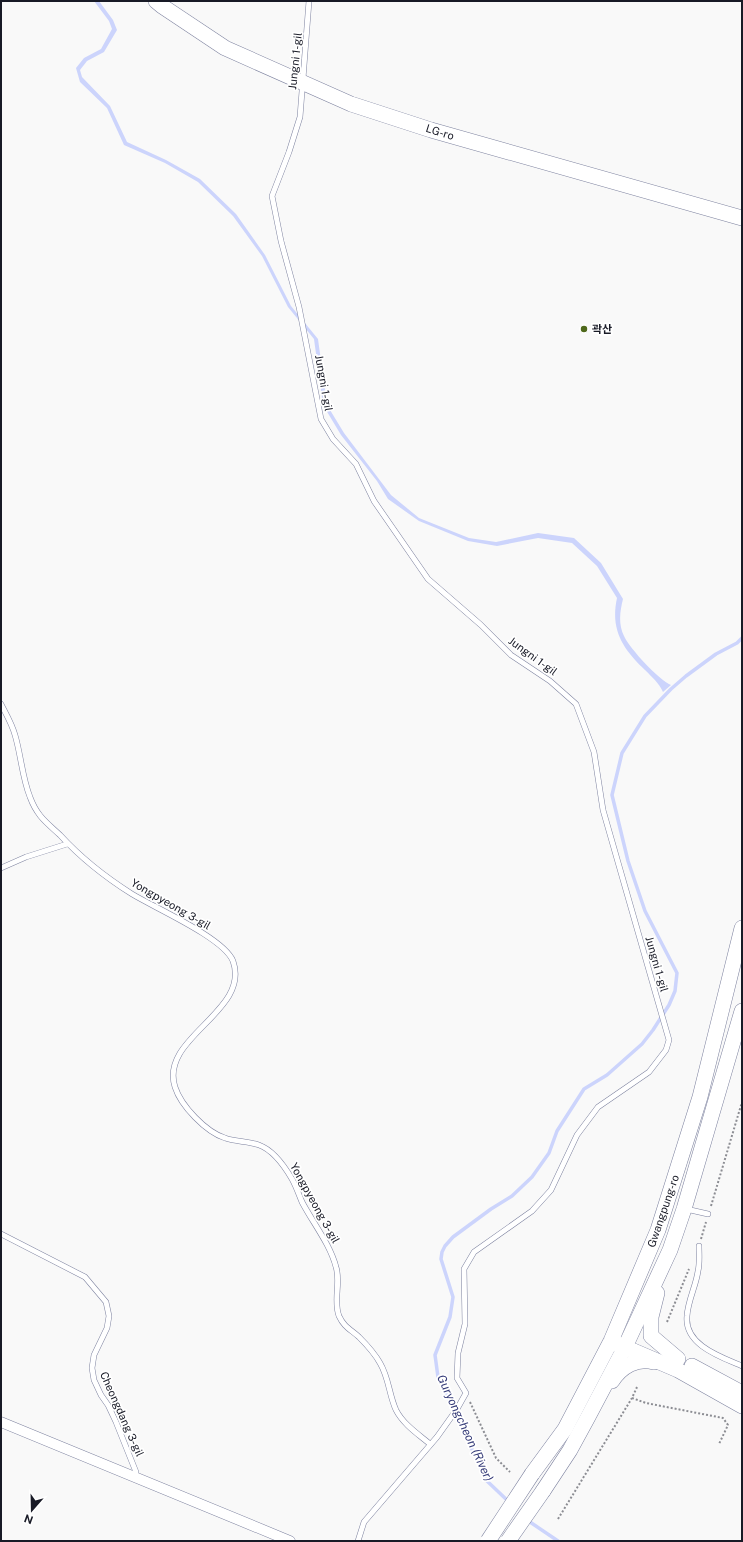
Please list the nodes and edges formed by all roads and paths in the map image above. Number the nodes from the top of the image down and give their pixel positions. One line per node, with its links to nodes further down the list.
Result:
1 (156, 1): 3 (main road, LG-ro)
2 (309, 1): 3 (lane, Jungni 1-gil)
3 (302, 82): 4 (main road, LG-ro); 20 (lane, Jungni 1-gil)
4 (742, 218)
5 (1, 704): 6 (lane, Yongpyeong 3-gil)
6 (66, 844): 7 (lane); 26 (lane, Yongpyeong 3-gil)
7 (1, 868)
8 (742, 928): 15 (main road, Gwangpung-ro)
9 (742, 1011): 10 (main road, Gwangpung-ro)
10 (684, 1209): 11 (lane); 14 (main road, Gwangpung-ro)
11 (708, 1214)
12 (1, 1234): 28 (lane, Cheongdang 3-gil)
13 (699, 1246): 18 (lane)
14 (670, 1250): 16 (main road, Gwangpung-ro); 17 (main road)
15 (613, 1336): 16 (main road); 33 (main road, Gwangpung-ro, bridge)
16 (626, 1342): 17 (main road); 24 (main road, Gwangpung-ro)
17 (678, 1364): 21 (main road); 23 (main road); 24 (main road)
18 (742, 1366)
19 (637, 1387): 22 (path)
20 (466, 1393): 26 (lane); 29 (path)
21 (742, 1393)
22 (632, 1398): 27 (path); 30 (path)
23 (742, 1406)
24 (588, 1417): 34 (main road, Gwangpung-ro, bridge)
25 (1, 1422): 31 (street)
26 (430, 1444): 32 (lane)
27 (719, 1444)
28 (136, 1472)
29 (510, 1472)
30 (558, 1520)
31 (290, 1541)
32 (358, 1541)
33 (488, 1541)
34 (508, 1541)

